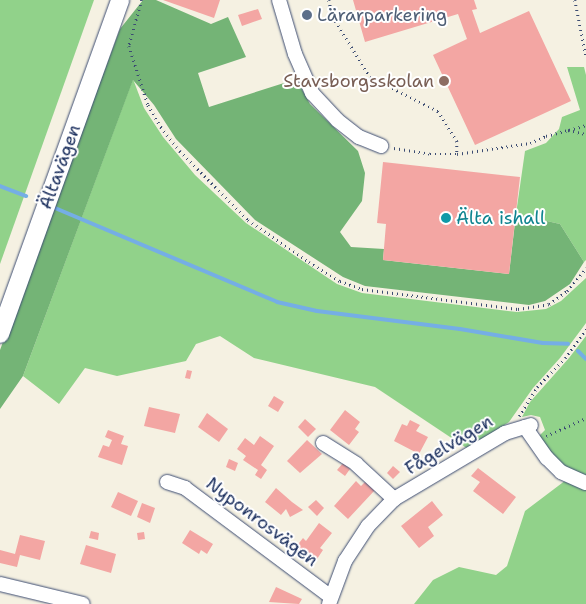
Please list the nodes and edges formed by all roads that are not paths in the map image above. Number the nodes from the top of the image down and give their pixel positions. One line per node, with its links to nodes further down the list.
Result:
1 (120, 0): 4 (main road, Ältavägen)
2 (279, 0): 3 (street)
3 (381, 146)
4 (0, 334)
5 (323, 443): 8 (street)
6 (167, 482): 10 (street, Nyponrosvägen)
7 (586, 484): 8 (street, Fågelvägen)
8 (394, 499): 10 (street, Fågelvägen)
9 (0, 584): 11 (street)
10 (330, 600)
11 (82, 604)

